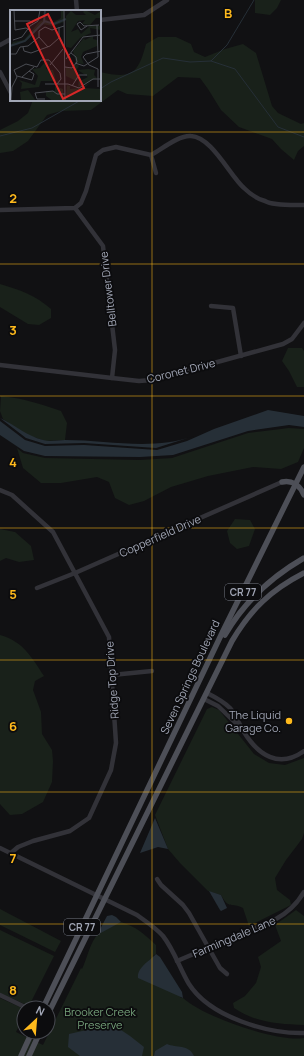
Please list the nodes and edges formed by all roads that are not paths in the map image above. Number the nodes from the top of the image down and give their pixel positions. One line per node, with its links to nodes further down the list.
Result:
1 (76, 0): 3 (street)
2 (167, 0): 4 (street)
3 (77, 10)
4 (101, 20)
5 (10, 40): 6 (street)
6 (0, 45)
7 (0, 72): 8 (street)
8 (10, 91)
9 (151, 156): 10 (street); 11 (street); 12 (street)
10 (156, 173)
11 (304, 205)
12 (75, 208): 13 (street); 18 (street, Belltower Drive)
13 (0, 210)
14 (211, 306): 16 (street)
15 (304, 323): 16 (street, Coronet Drive)
16 (241, 356): 18 (street, Coronet Drive)
17 (0, 365): 18 (street, Coronet Drive)
18 (112, 378)
19 (303, 469): 20 (main road); 21 (main road, Seven Springs Boulevard / CR 77)
20 (282, 482): 21 (main road); 25 (street, Copperfield Drive)
21 (296, 484): 23 (main road); 31 (main road, Seven Springs Boulevard / CR 77)
22 (0, 490): 25 (street, Ridge Top Drive)
23 (304, 495)
24 (304, 558): 31 (main road)
25 (75, 573): 27 (street, Copperfield Drive); 29 (street, Ridge Top Drive)
26 (304, 573): 30 (main road, Seven Springs Boulevard / CR 77)
27 (37, 588)
28 (152, 671): 29 (street)
29 (112, 675): 34 (street, Ridge Top Drive)
30 (205, 696): 32 (street); 38 (main road, Seven Springs Boulevard / CR 77)
31 (184, 714): 37 (main road, Seven Springs Boulevard / CR 77)
32 (304, 750)
33 (0, 848): 34 (street)
34 (11, 853): 37 (street)
35 (157, 879): 39 (street)
36 (304, 892): 39 (street, Farmingdale Lane)
37 (97, 895): 38 (street); 40 (main road, CR 77)
38 (105, 899): 40 (main road, CR 77); 41 (street)
39 (208, 948): 41 (street, Farmingdale Lane); 42 (street)
40 (70, 961): 44 (main road); 45 (main road)
41 (177, 961): 47 (street)
42 (227, 974)
43 (0, 995): 46 (street)
44 (48, 1000)
45 (54, 1000)
46 (16, 1003)
47 (304, 1033)
48 (28, 1040): 50 (main road)
49 (36, 1040): 51 (main road)
50 (21, 1056)
51 (29, 1056)

